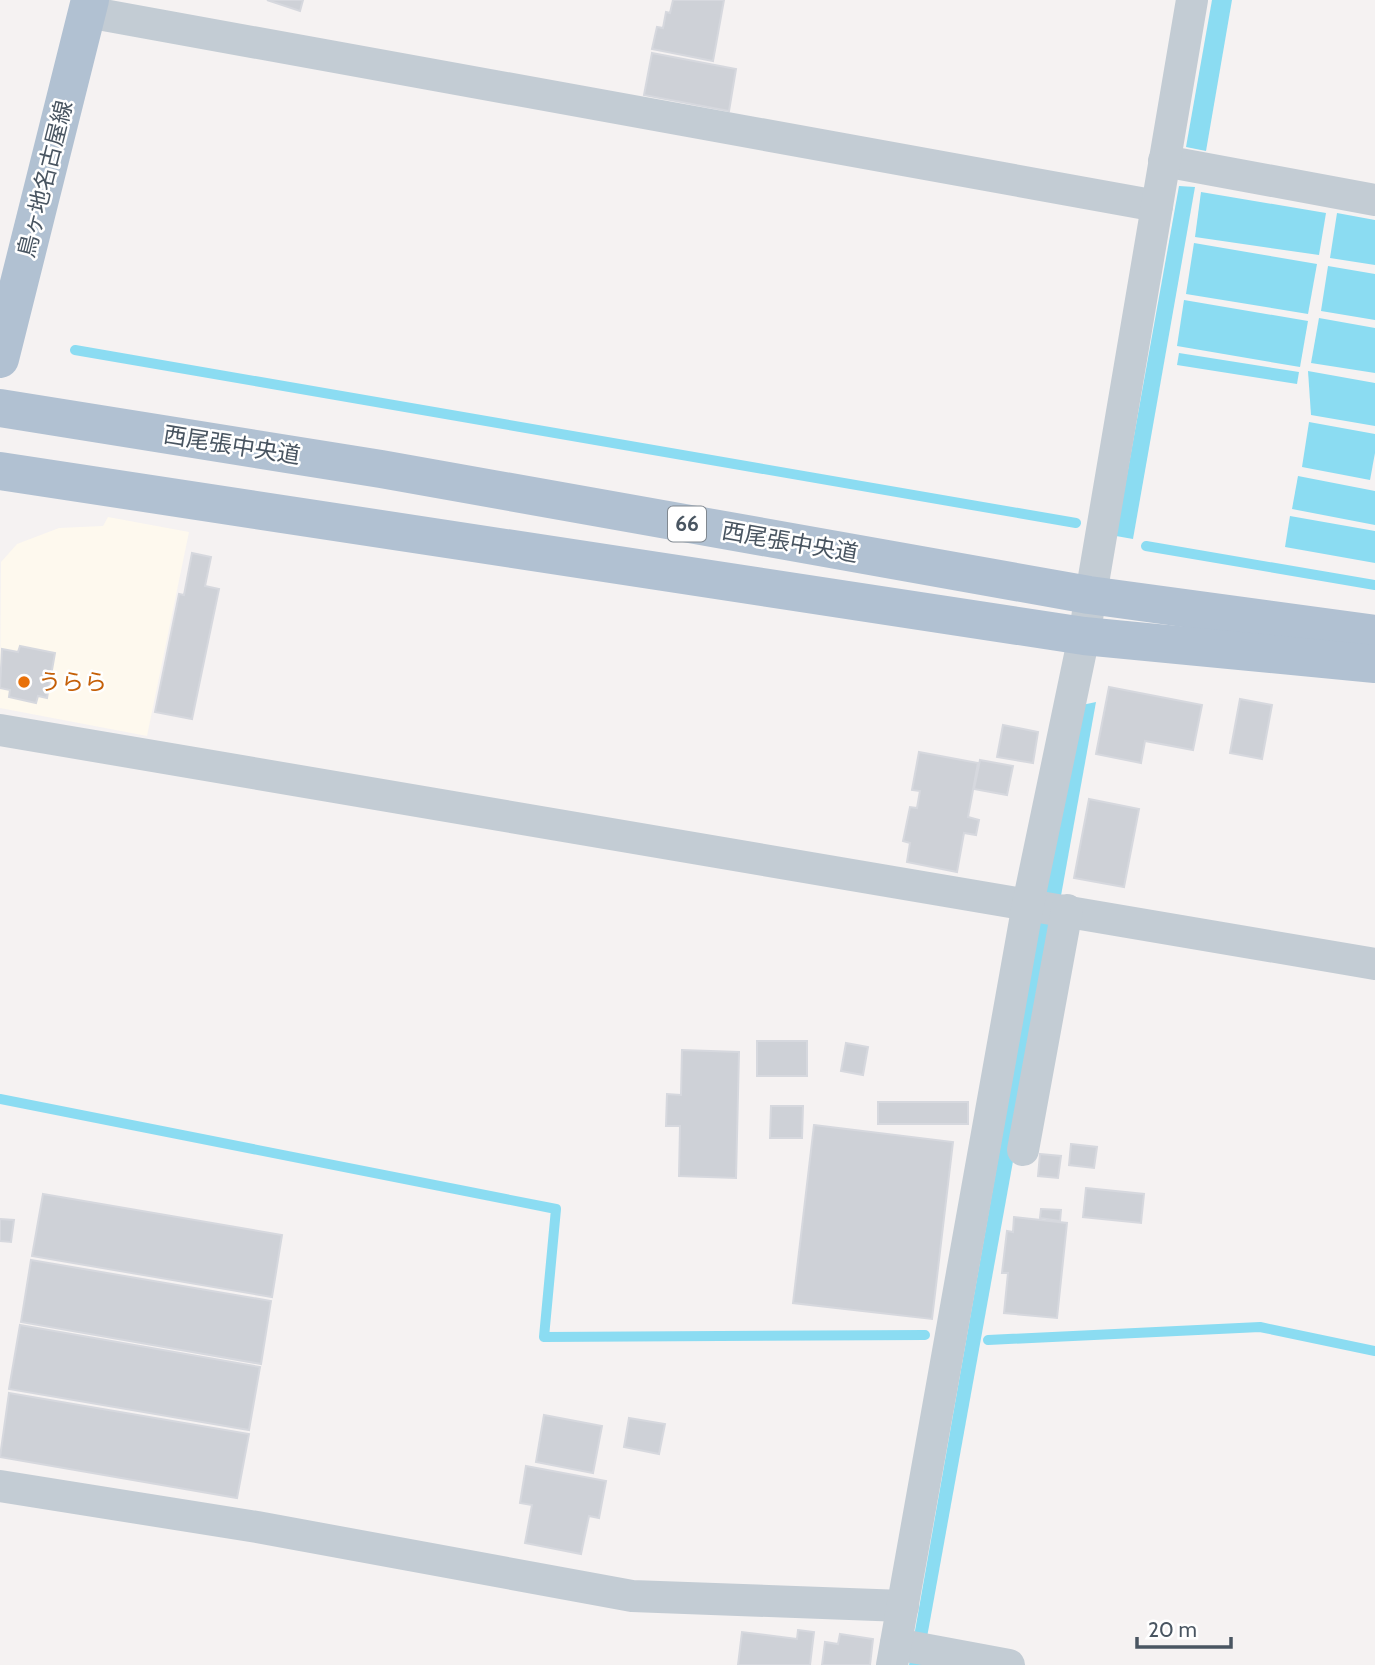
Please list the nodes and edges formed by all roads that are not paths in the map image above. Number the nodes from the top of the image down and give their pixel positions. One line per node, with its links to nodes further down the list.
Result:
1 (1192, 0): 3 (street)
2 (89, 6): 5 (street); 6 (main road, 鳥ヶ地名古屋線)
3 (1164, 160): 4 (street); 5 (street)
4 (1375, 200)
5 (1157, 206): 9 (street)
6 (0, 359)
7 (0, 408): 9 (main road, 西尾張中央道 / 66)
8 (0, 471): 11 (main road, 66)
9 (1089, 595): 10 (main road, 西尾張中央道 / 66); 11 (street)
10 (1375, 634)
11 (1084, 636): 12 (main road, 66); 14 (street)
12 (1375, 664)
13 (0, 730): 14 (street)
14 (1049, 907): 15 (street); 16 (street); 18 (street)
15 (1375, 964)
16 (1023, 1150)
17 (0, 1486): 18 (street)
18 (903, 1606): 19 (street)
19 (908, 1652): 20 (street)
20 (1009, 1665)

